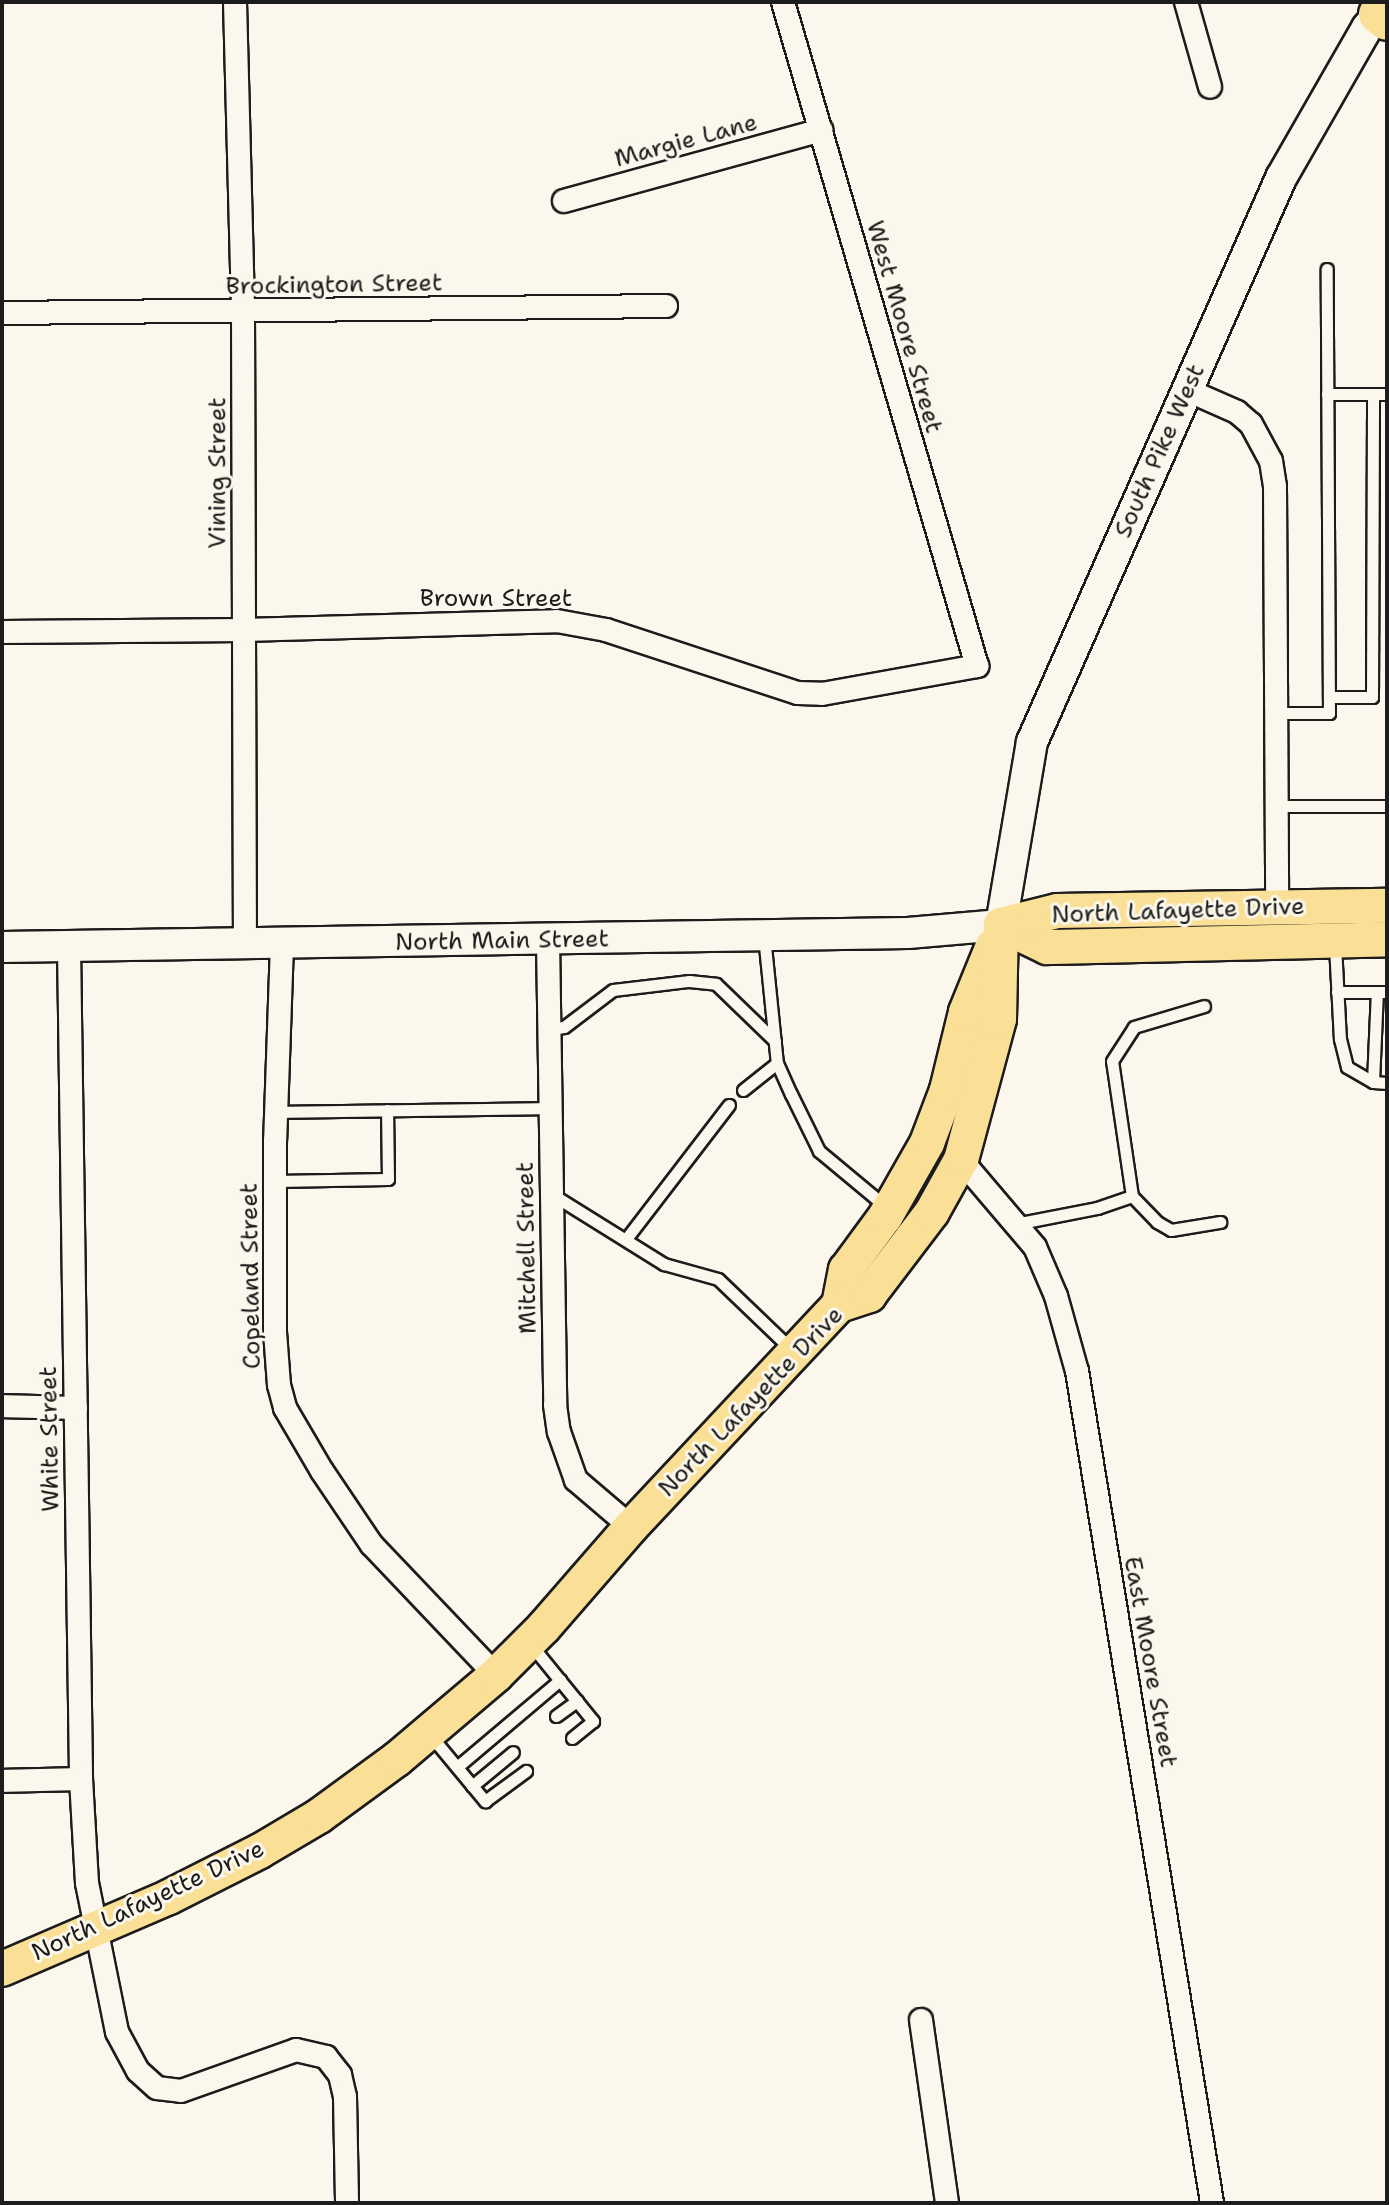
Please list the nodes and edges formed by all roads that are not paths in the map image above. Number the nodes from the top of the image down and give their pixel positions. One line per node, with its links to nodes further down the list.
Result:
1 (235, 2): 11 (street, Vining Street)
2 (783, 2): 6 (street, West Moore Street)
3 (1186, 2): 5 (street)
4 (1384, 13): 12 (main road, South Pike West)
5 (1210, 87)
6 (821, 130): 7 (street, Margie Lane); 18 (street, West Moore Street)
7 (564, 201)
8 (1327, 269): 13 (lane)
9 (666, 306): 11 (street, Brockington Street)
10 (2, 313): 11 (street, Brockington Street)
11 (243, 313): 16 (street, Vining Street)
12 (1187, 390): 20 (street); 25 (main road, South Pike West)
13 (1327, 394): 14 (lane); 19 (lane)
14 (1373, 394): 15 (lane); 19 (lane)
15 (1387, 394)
16 (244, 630): 17 (street, Brown Street); 18 (street, Brown Street); 31 (street, Vining Street)
17 (2, 632)
18 (977, 666)
19 (1329, 697): 20 (lane)
20 (1276, 713): 21 (street)
21 (1276, 806): 22 (lane); 24 (street)
22 (1387, 806)
23 (1387, 906): 24 (main road, North Lafayette Drive)
24 (1277, 908): 25 (main road, North Lafayette Drive)
25 (1001, 925): 26 (main road, North Main Street); 29 (main road); 47 (main road, North Lafayette Drive); 51 (main road)
26 (764, 936): 28 (main road, North Main Street); 38 (lane)
27 (1387, 939): 29 (main road)
28 (548, 940): 30 (main road, North Main Street); 37 (street, Mitchell Street)
29 (1334, 940): 34 (lane)
30 (282, 944): 31 (main road, North Main Street); 46 (street, Copeland Street)
31 (245, 945): 32 (main road, North Main Street)
32 (69, 946): 33 (main road, North Main Street); 58 (street, White Street)
33 (2, 947)
34 (1337, 992): 35 (lane); 40 (lane)
35 (1382, 992): 40 (lane)
36 (1204, 1006): 50 (lane)
37 (550, 1029): 38 (lane); 44 (street, Mitchell Street)
38 (775, 1041): 39 (lane)
39 (777, 1063): 42 (lane); 51 (lane)
40 (1373, 1082): 41 (lane)
41 (1387, 1083)
42 (743, 1090)
43 (729, 1105): 54 (lane)
44 (551, 1108): 45 (lane); 49 (street, Mitchell Street)
45 (387, 1110): 46 (lane); 48 (lane)
46 (276, 1112): 48 (street, Copeland Street)
47 (961, 1160): 53 (street, East Moore Street); 55 (main road, North Lafayette Drive)
48 (275, 1181): 61 (street, Copeland Street)
49 (553, 1195): 54 (lane); 59 (street, Mitchell Street)
50 (1132, 1196): 52 (lane); 53 (lane)
51 (889, 1209): 55 (main road)
52 (1220, 1222)
53 (1015, 1224): 78 (street, East Moore Street)
54 (626, 1239): 56 (lane)
55 (854, 1300): 56 (main road, North Lafayette Drive)
56 (797, 1354): 59 (main road, North Lafayette Drive)
57 (2, 1406): 58 (street)
58 (76, 1408): 70 (street, White Street)
59 (631, 1527): 60 (main road, North Lafayette Drive)
60 (529, 1642): 61 (main road, North Lafayette Drive); 62 (lane)
61 (496, 1675): 65 (main road, North Lafayette Drive)
62 (560, 1680): 63 (lane); 68 (lane)
63 (577, 1701): 64 (lane); 66 (lane)
64 (556, 1716)
65 (428, 1733): 68 (lane); 73 (main road, North Lafayette Drive)
66 (572, 1738)
67 (513, 1752): 72 (lane)
68 (457, 1767): 72 (lane)
69 (526, 1771): 72 (lane)
70 (81, 1779): 71 (street); 73 (street, White Street)
71 (2, 1781)
72 (472, 1786)
73 (95, 1931): 74 (main road, North Lafayette Drive); 76 (street, White Street)
74 (2, 1969)
75 (921, 2020): 77 (street)
76 (347, 2203)
77 (947, 2203)
78 (1212, 2203)

